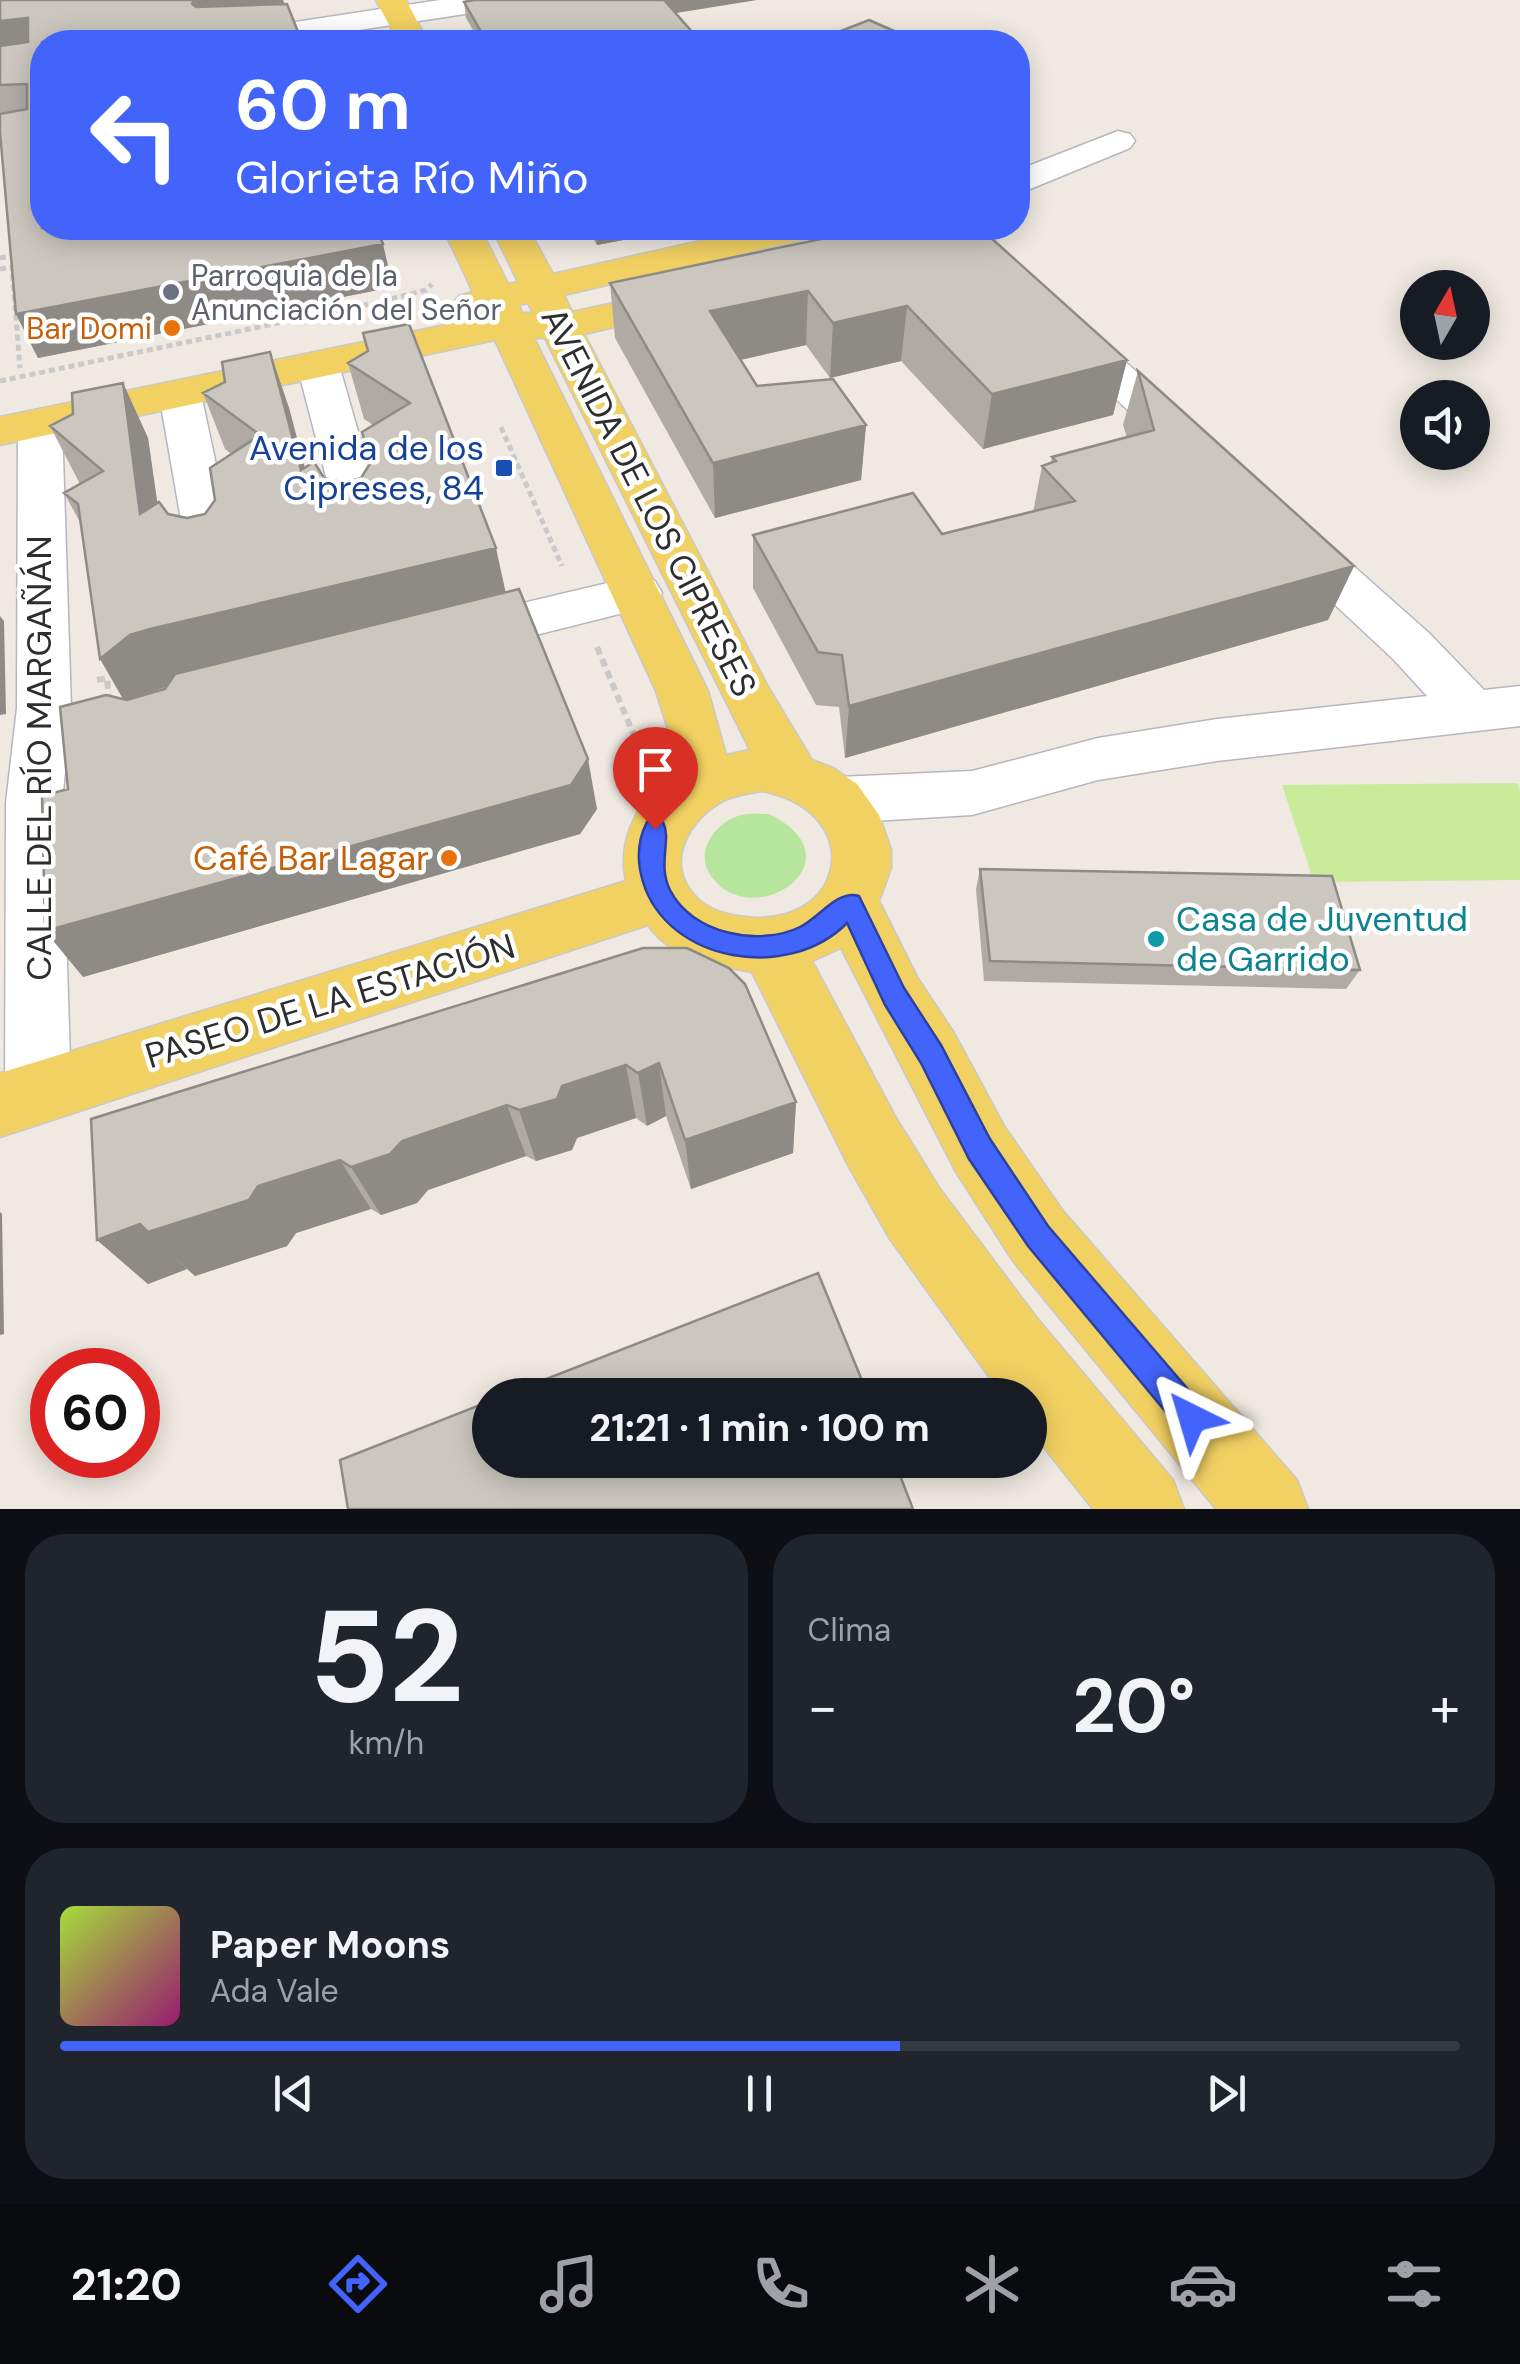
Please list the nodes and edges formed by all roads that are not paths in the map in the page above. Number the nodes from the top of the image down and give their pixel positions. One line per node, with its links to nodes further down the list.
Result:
1 (498, 0): 2 (street)
2 (401, 19): 3 (street)
3 (361, 21): 4 (street)
4 (302, 30)
5 (1118, 141): 6 (street)
6 (1030, 178)
7 (472, 240): 12 (main road, AVENIDA DE LOS CIPRESES)
8 (512, 240): 12 (main road, AVENIDA DE LOS CIPRESES)
9 (764, 240): 12 (main road)
10 (959, 240): 21 (street)
11 (722, 292): 12 (main road)
12 (527, 310): 13 (main road); 15 (main road); 19 (main road, AVENIDA DE LOS CIPRESES); 24 (main road, AVENIDA DE LOS CIPRESES)
13 (318, 365): 14 (main road); 16 (street)
14 (180, 394): 15 (main road); 17 (street)
15 (15, 406): 18 (street, CALLE DEL RÍO MARGAÑÁN)
16 (360, 519)
17 (211, 554)
18 (20, 576): 22 (street, CALLE DEL RÍO MARGAÑÁN)
19 (637, 593): 20 (street); 23 (main road, AVENIDA DE LOS CIPRESES)
20 (406, 650)
21 (1496, 709): 24 (street)
22 (21, 755): 27 (street, CALLE DEL RÍO MARGAÑÁN)
23 (703, 782): 24 (main road); 25 (main road)
24 (836, 831): 26 (main road); 29 (main road, AVENIDA DE LOS CIPRESES)
25 (660, 896): 26 (main road); 27 (main road, PASEO DE LA ESTACIÓN)
26 (770, 946): 28 (main road)
27 (19, 1099)
28 (1144, 1509)
29 (1268, 1509)

